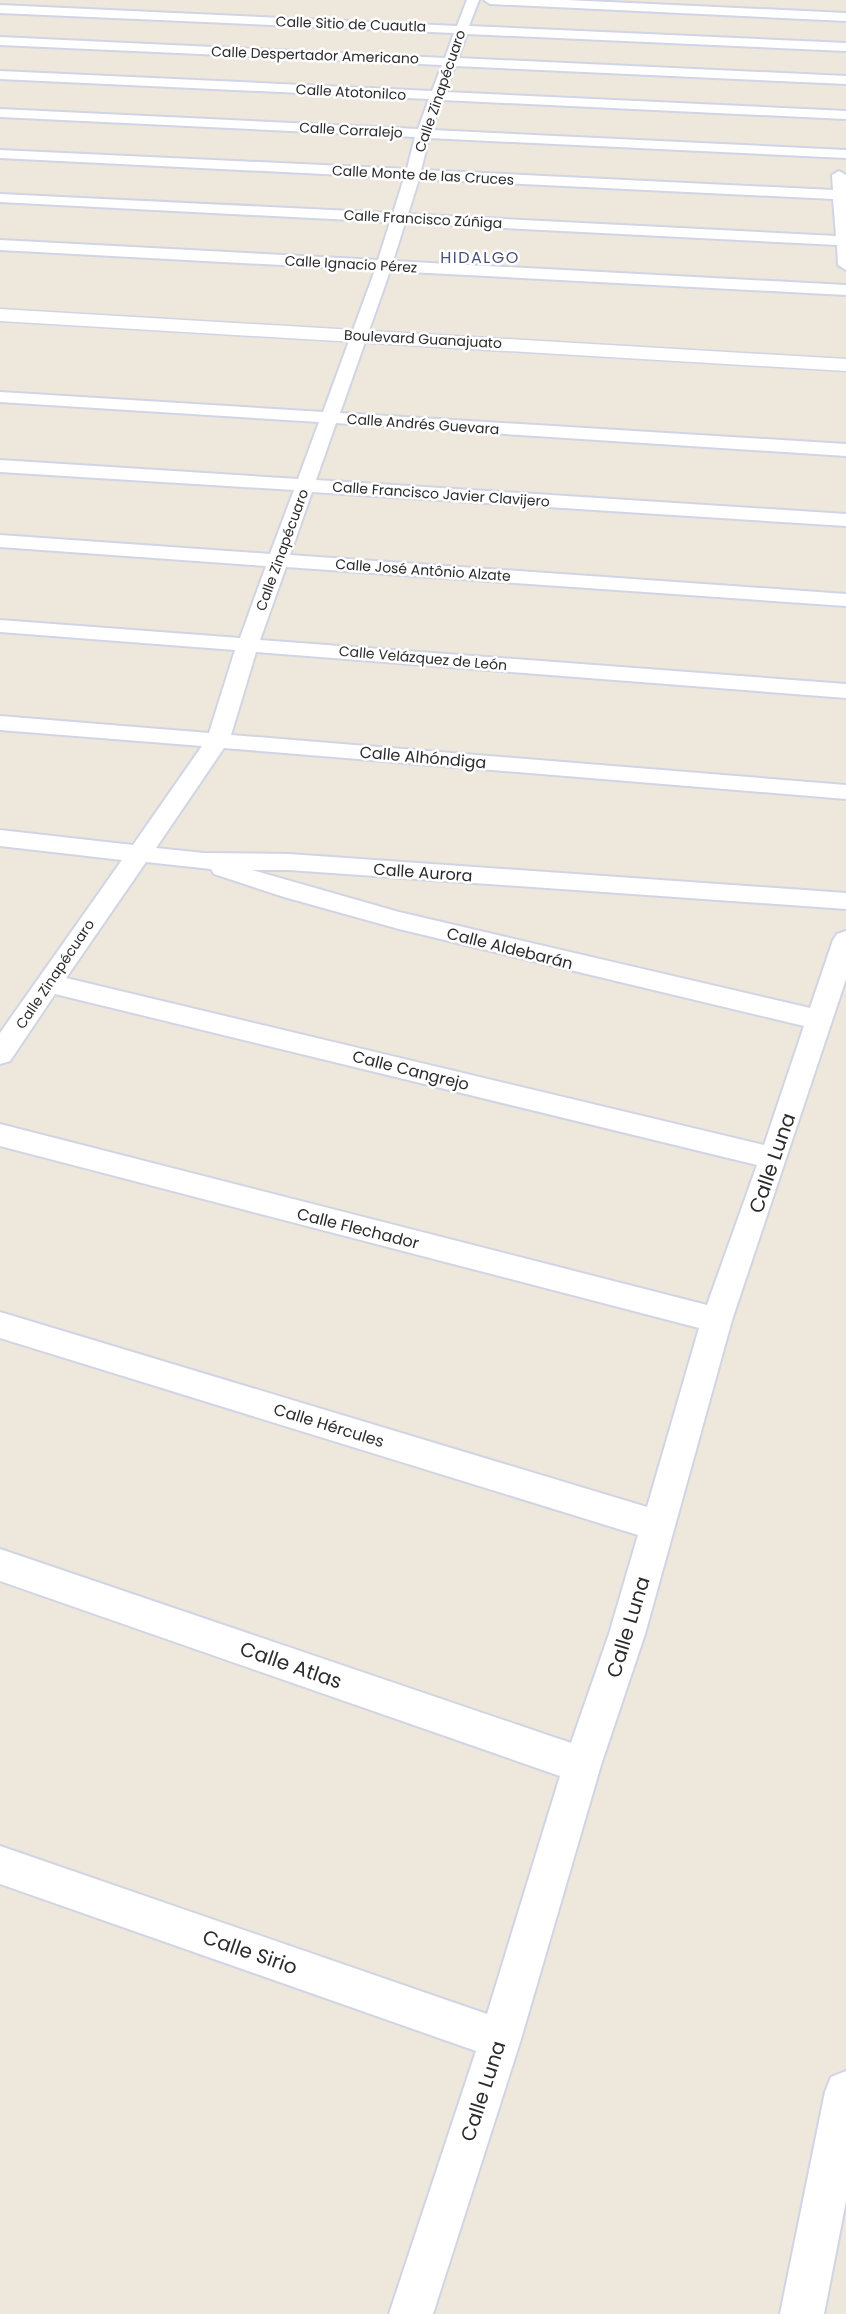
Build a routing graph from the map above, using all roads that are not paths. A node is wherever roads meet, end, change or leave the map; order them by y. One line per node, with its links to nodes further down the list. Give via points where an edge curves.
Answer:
1 (473, 0): 6 (street, Calle Zinapécuaro)
2 (490, 0): 10 (street)
3 (828, 0): 10 (street)
4 (0, 9): 5 (street, Calle Sitio de Cuautla)
5 (32, 11): 6 (street, Calle Sitio de Cuautla); 7 (street)
6 (461, 29): 9 (street, Calle Zinapécuaro); 10 (street, Calle Sitio de Cuautla)
7 (2, 44): 9 (street, Calle Despertador Americano)
8 (846, 47): 10 (street, Calle Sitio de Cuautla)
9 (450, 60): 10 (street, Calle Despertador Americano); 12 (street, Calle Zinapécuaro)
10 (835, 65): 12 (street, Calle Atotonilco); 15 (street)
11 (0, 75): 12 (street, Calle Atotonilco)
12 (437, 97): 14 (street, Calle Zinapécuaro)
13 (0, 113): 14 (street, Calle Corralejo)
14 (423, 133): 15 (street, Calle Corralejo); 17 (street, Calle Zinapécuaro)
15 (838, 146): 18 (street)
16 (0, 154): 17 (street, Calle Monte de las Cruces)
17 (413, 174): 18 (street, Calle Monte de las Cruces); 20 (street, Calle Zinapécuaro)
18 (844, 195): 21 (street)
19 (0, 198): 20 (street, Calle Francisco Zúñiga)
20 (398, 218): 21 (street, Calle Francisco Zúñiga); 24 (street, Calle Zinapécuaro)
21 (845, 241): 23 (street)
22 (0, 244): 24 (street, Calle Ignacio Pérez)
23 (846, 265)
24 (384, 266): 25 (street, Calle Ignacio Pérez); 27 (street, Calle Zinapécuaro)
25 (846, 290)
26 (0, 315): 27 (street, Boulevard Guanajuato)
27 (360, 335): 28 (street, Boulevard Guanajuato); 30 (street, Calle Zinapécuaro)
28 (846, 365)
29 (0, 397): 30 (street, Calle Andrés Guevara)
30 (330, 418): 31 (street, Calle Andrés Guevara); 33 (street, Calle Zinapécuaro)
31 (846, 450)
32 (0, 466): 33 (street, Calle Francisco Javier Clavijero)
33 (306, 486): 34 (street, Calle Francisco Javier Clavijero); 36 (street, Calle Zinapécuaro)
34 (846, 520)
35 (0, 541): 36 (street, Calle José Antônio Alzate)
36 (280, 560): 37 (street, Calle José Antônio Alzate); 39 (street, Calle Zinapécuaro)
37 (846, 600)
38 (0, 626): 39 (street, Calle Velázquez de León)
39 (249, 644): 40 (street, Calle Velázquez de León); 42 (street, Calle Zinapécuaro)
40 (846, 691)
41 (0, 723): 42 (street, Calle Alhóndiga)
42 (218, 740): 43 (street, Calle Alhóndiga); 45 (street, Calle Zinapécuaro)
43 (846, 792)
44 (0, 838): 45 (street, Calle Aurora)
45 (139, 852): 46 (street, Calle Aurora); 49 (street, Calle Zinapécuaro)
46 (204, 861): 47 (street, Calle Aurora, via 289,862); 50 (street, Calle Aldebarán, via 260,882 384,918)
47 (846, 901)
48 (846, 940): 50 (street, Calle Luna)
49 (48, 983): 51 (street, Calle Zinapécuaro); 53 (street, Calle Cangrejo)
50 (820, 1020): 53 (street, Calle Luna)
51 (0, 1054)
52 (0, 1135): 54 (street, Calle Flechador)
53 (774, 1158): 54 (street, Calle Luna)
54 (717, 1320): 56 (street, Calle Luna)
55 (0, 1325): 56 (street, Calle Hércules)
56 (658, 1526): 58 (street, Calle Luna, via 627,1634)
57 (0, 1565): 58 (street, Calle Atlas)
58 (582, 1765): 60 (street, Calle Luna)
59 (0, 1865): 60 (street, Calle Sirio)
60 (500, 2039): 62 (street, Calle Luna)
61 (846, 2092): 63 (street)
62 (411, 2314)
63 (802, 2314)

